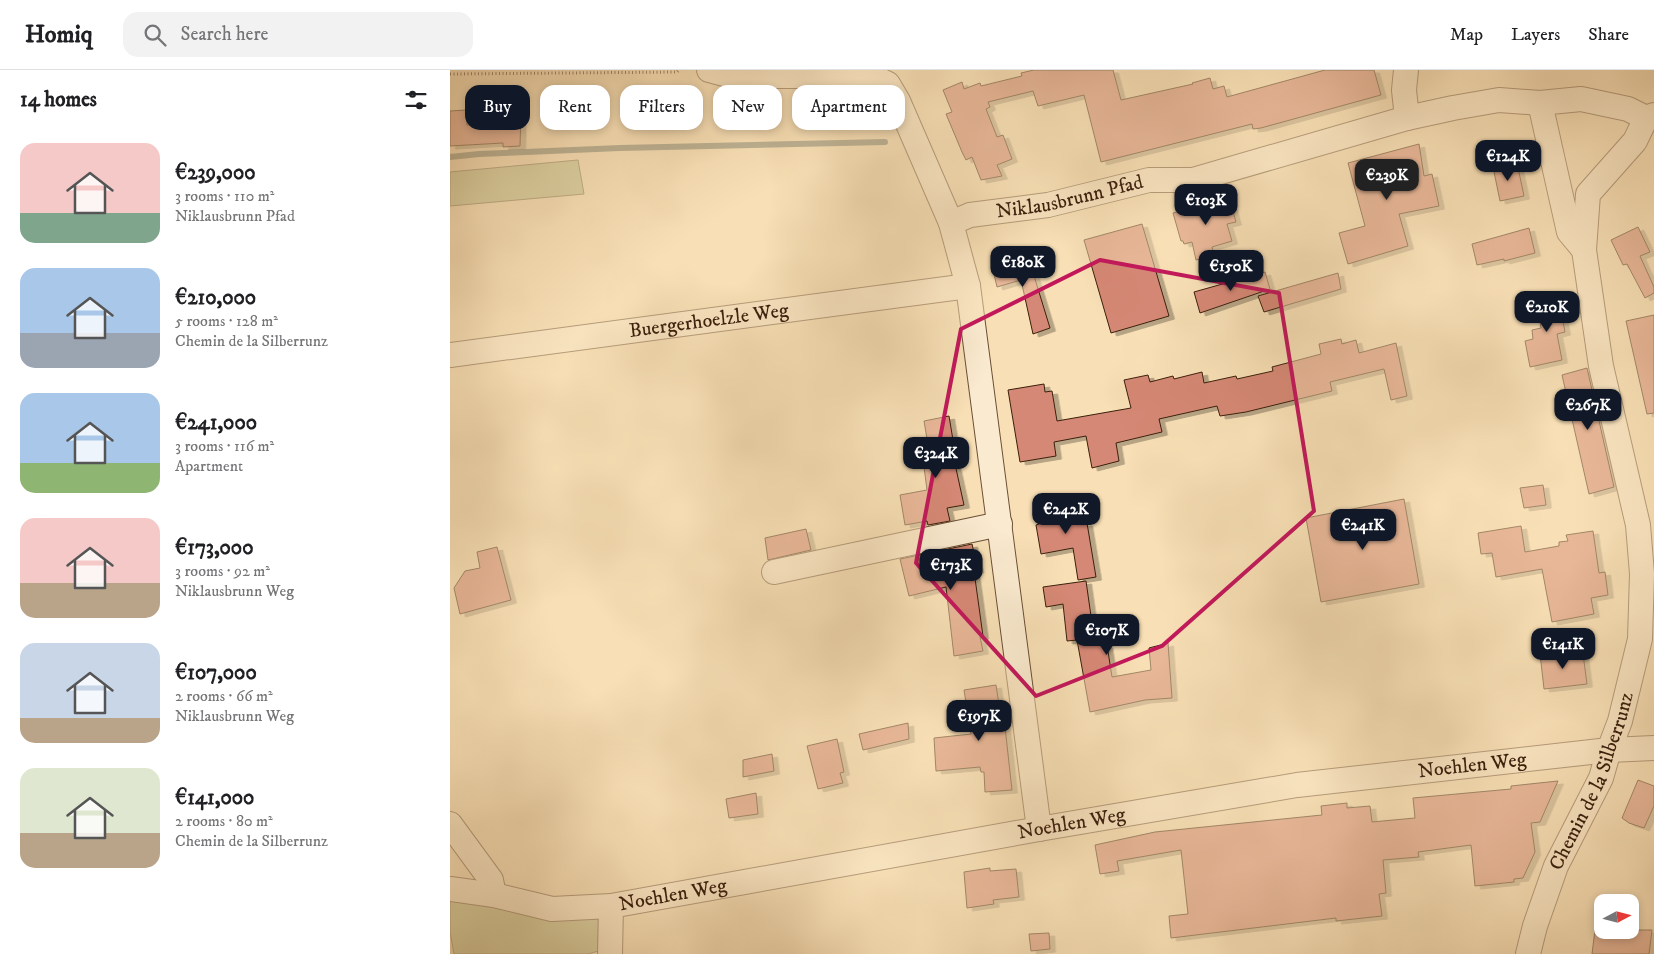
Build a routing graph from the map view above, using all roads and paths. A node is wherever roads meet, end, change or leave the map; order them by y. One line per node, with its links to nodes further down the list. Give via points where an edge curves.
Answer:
1 (679, 70): 4 (path)
2 (709, 70): 5 (street, via 731,76)
3 (1406, 70): 8 (street)
4 (450, 74)
5 (891, 77): 11 (street, via 898,101)
6 (1540, 103): 7 (street, via 1581,99); 8 (street, Niklausbrunn Pfad, via 1499,100); 9 (street, Chemin de la Silberrunz)
7 (1650, 116): 10 (street, via 1635,141)
8 (1407, 118): 11 (street, Niklausbrunn Pfad, via 1193,180 1150,180 1048,205 970,215)
9 (1560, 188): 10 (street); 12 (street, Chemin de la Silberrunz, via 1569,232)
10 (1588, 194): 12 (street, Chemin de la Silberrunz)
11 (951, 223): 13 (street)
12 (1584, 250): 18 (street, Chemin de la Silberrunz, via 1601,366 1638,525 1642,574 1640,639 1620,721)
13 (968, 286): 14 (street, Buergerhoelzle Weg); 15 (street)
14 (450, 355)
15 (1000, 524): 16 (street); 20 (street)
16 (774, 572)
17 (1654, 748): 18 (street, Noehlen Weg)
18 (1609, 750): 20 (street, Noehlen Weg, via 1297,785); 25 (street, Chemin de la Silberrunz, via 1601,778 1556,866)
19 (450, 824): 22 (street, via 491,880)
20 (1040, 829): 23 (street, Noehlen Weg)
21 (450, 889): 22 (street, Noehlen Weg)
22 (494, 895): 23 (street, Noehlen Weg, via 552,909)
23 (611, 906): 24 (street)
24 (610, 954)
25 (1528, 954)

